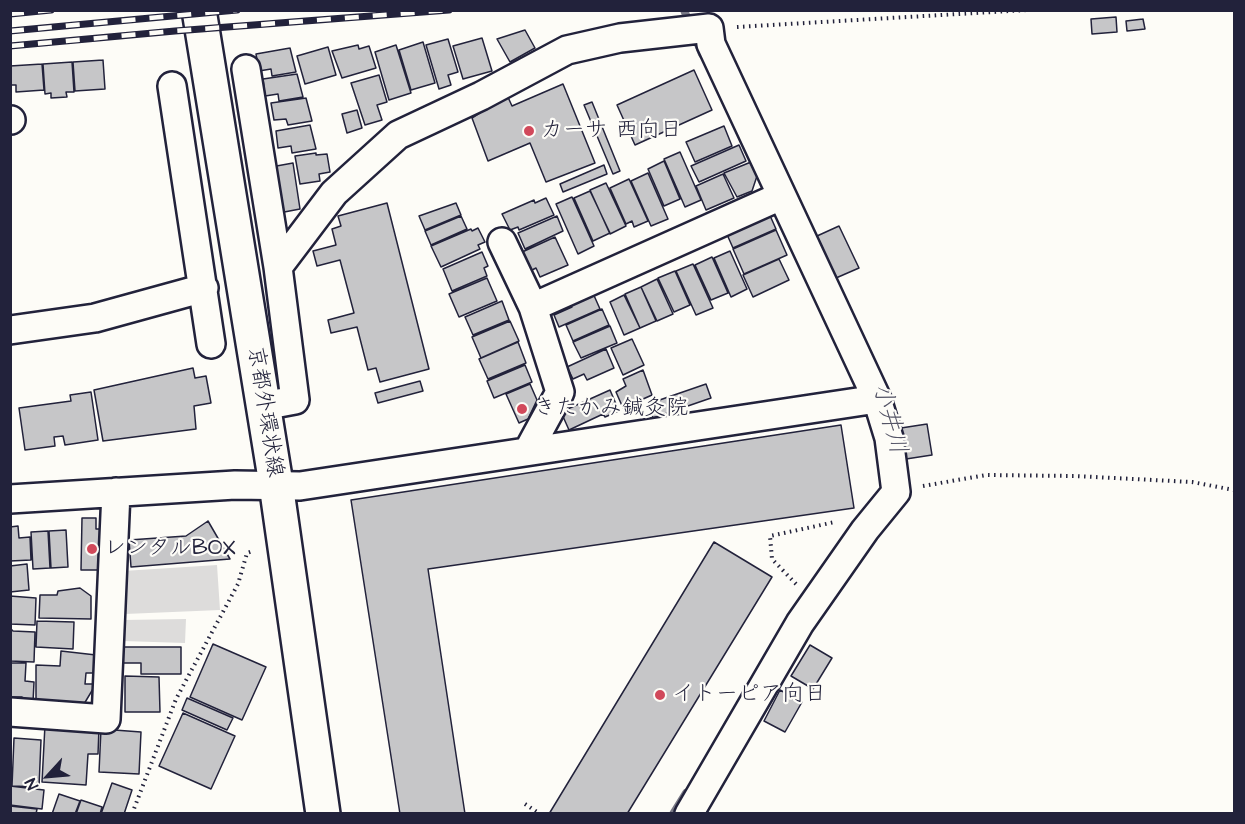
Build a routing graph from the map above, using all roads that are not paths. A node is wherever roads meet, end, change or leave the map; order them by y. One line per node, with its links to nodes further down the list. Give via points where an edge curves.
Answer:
1 (199, 10): 12 (main road, 京都外環状線)
2 (246, 69): 6 (street)
3 (172, 86): 7 (street)
4 (781, 196): 6 (street, via 711,44 709,28 620,38 567,50 398,135 334,193); 8 (street); 11 (street)
5 (502, 242): 8 (street)
6 (278, 267): 12 (street, via 295,400)
7 (204, 288): 9 (street, via 95,318); 10 (street)
8 (533, 307): 13 (street, via 560,392)
9 (10, 330)
10 (211, 344)
11 (877, 399): 13 (street); 19 (street, via 889,438 896,492 800,623)
12 (263, 406): 14 (main road, 京都外環状線)
13 (528, 451): 14 (street, via 300,486)
14 (276, 483): 15 (street); 18 (main road, 京都外環状線)
15 (116, 492): 16 (street); 17 (street, via 106,719)
16 (10, 499)
17 (10, 712)
18 (323, 813)
19 (689, 813)

